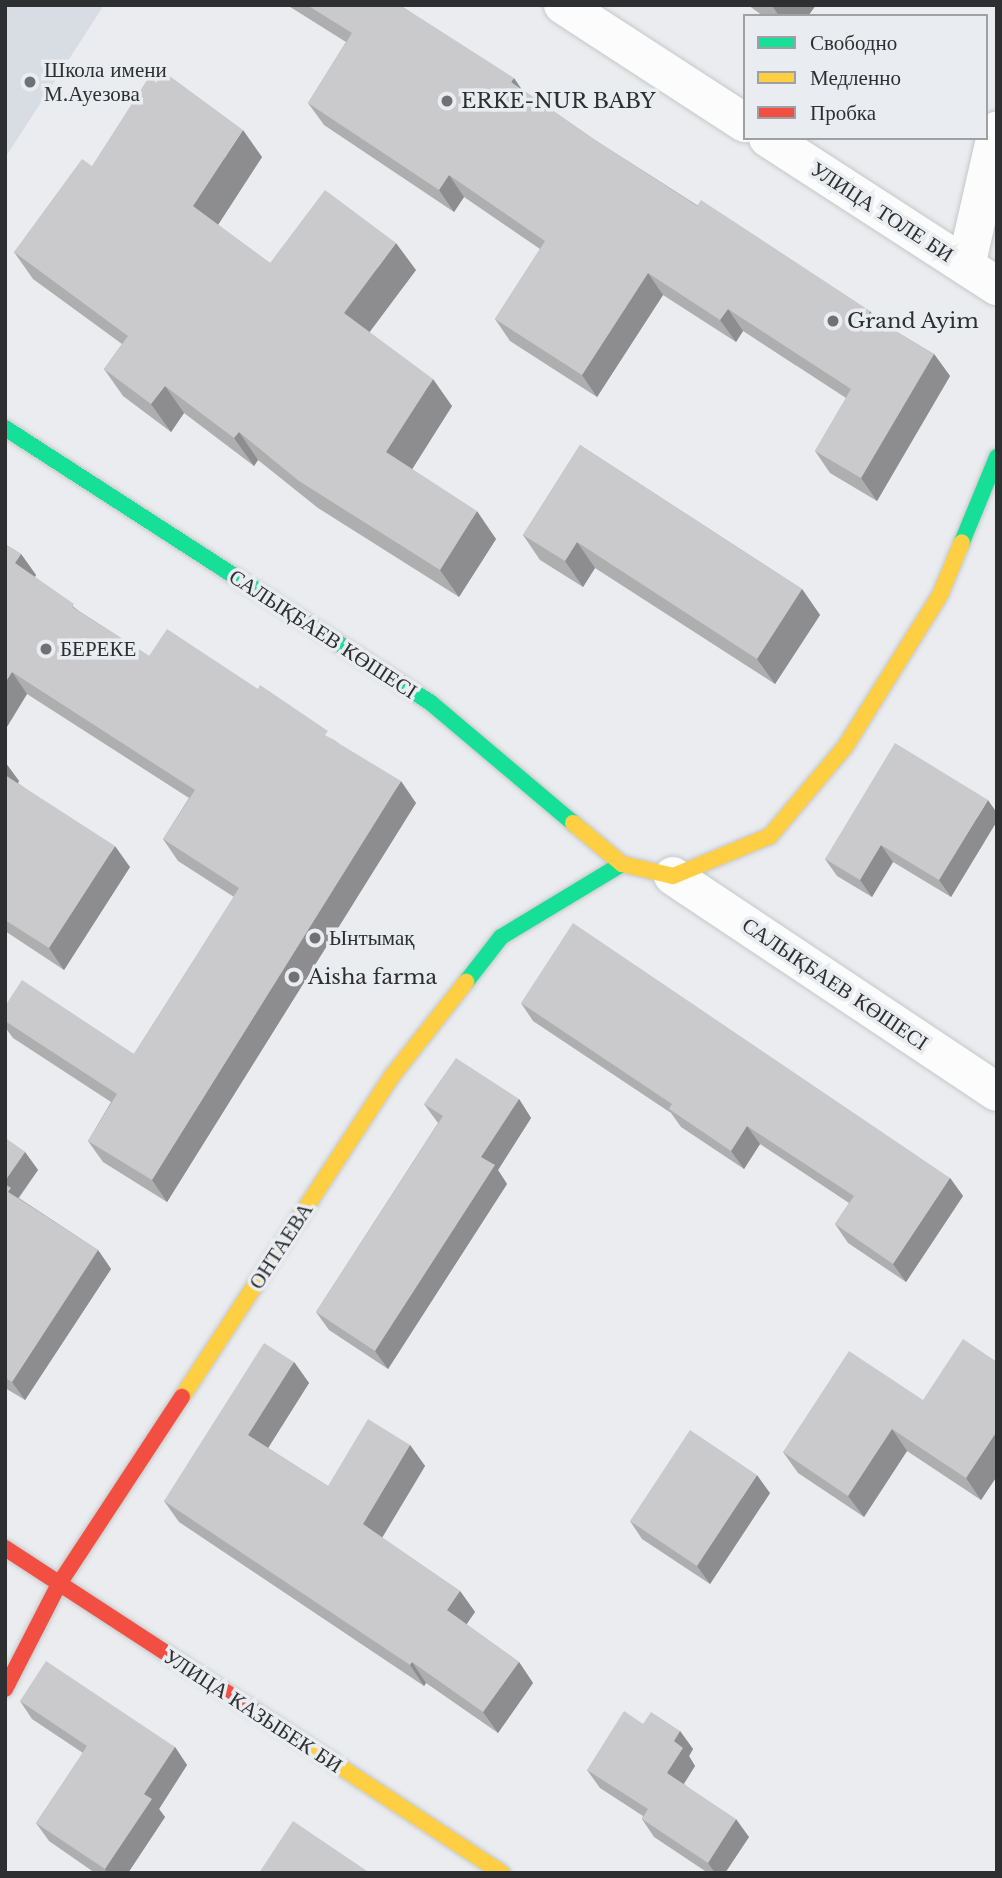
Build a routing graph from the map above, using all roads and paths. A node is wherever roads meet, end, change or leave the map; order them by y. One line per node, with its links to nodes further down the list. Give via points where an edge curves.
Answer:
1 (563, 5): 2 (street)
2 (743, 122)
3 (997, 131): 5 (street)
4 (771, 140): 5 (street, УЛИЦА ТОЛЕ БИ)
5 (981, 276)
6 (5, 428): 8 (main road, САЛЫҚБАЕВ КӨШЕСІ, via 431,703)
7 (997, 457): 9 (main road, via 940,595 845,747 770,836)
8 (622, 864): 9 (main road); 12 (main road, ОНТАЕВА, via 501,937 442,1012 392,1076)
9 (673, 876): 10 (street, САЛЫҚБАЕВ КӨШЕСІ)
10 (997, 1092)
11 (5, 1548): 12 (main road, УЛИЦА КАЗЫБЕК БИ)
12 (59, 1584): 13 (main road, ОНТАЕВА); 14 (main road, УЛИЦА КАЗЫБЕК БИ)
13 (5, 1689)
14 (502, 1873)

